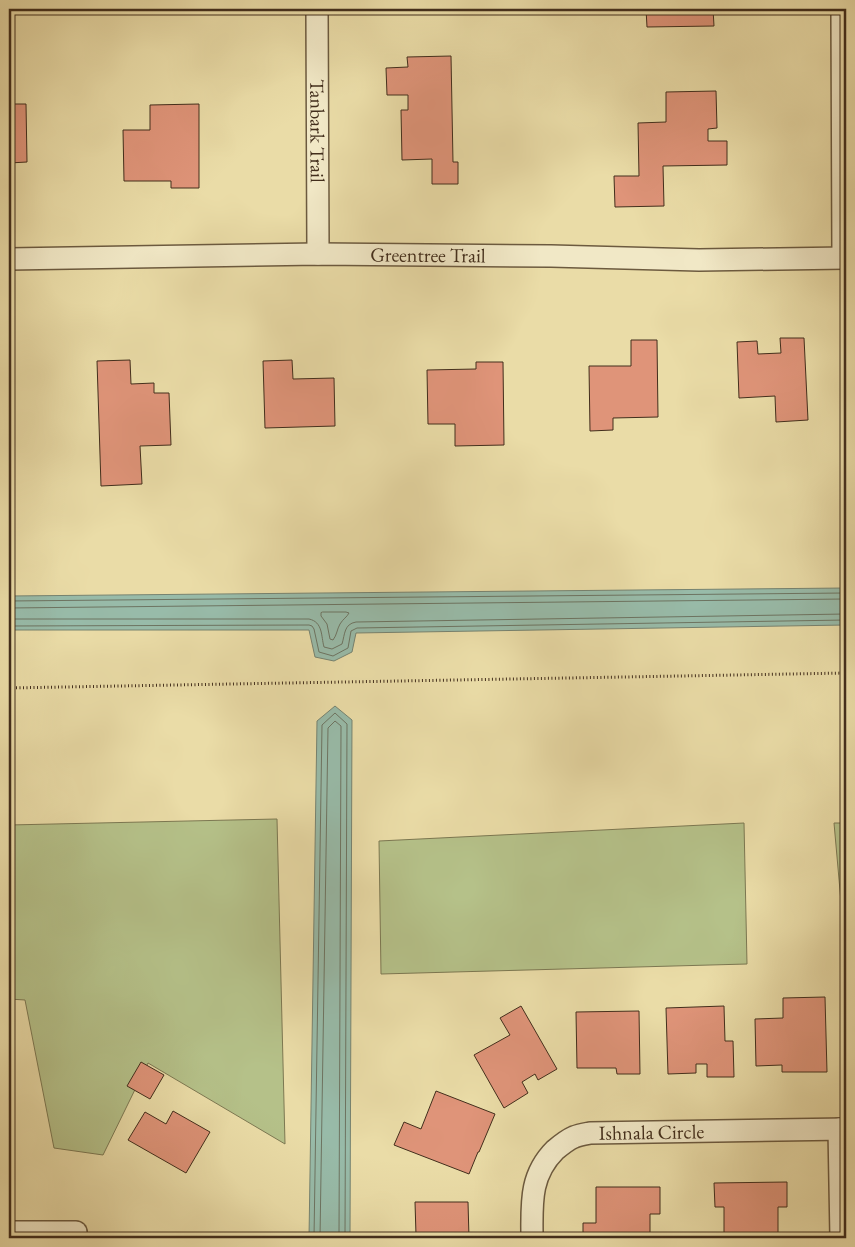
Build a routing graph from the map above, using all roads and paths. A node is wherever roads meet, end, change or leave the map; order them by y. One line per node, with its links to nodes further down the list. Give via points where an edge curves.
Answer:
1 (317, 9): 3 (street, Tanbark Trail)
2 (842, 9): 4 (street)
3 (318, 254): 4 (street, Greentree Trail, via 699,260); 5 (street, Greentree Trail)
4 (845, 258)
5 (9, 259)
6 (846, 673): 7 (path)
7 (9, 688)
8 (843, 1129): 11 (street, Ishnala Circle, via 590,1133 574,1137 560,1145 540,1170 532,1201); 12 (street)
9 (9, 1232): 10 (street)
10 (76, 1232)
11 (532, 1238)
12 (841, 1238)

